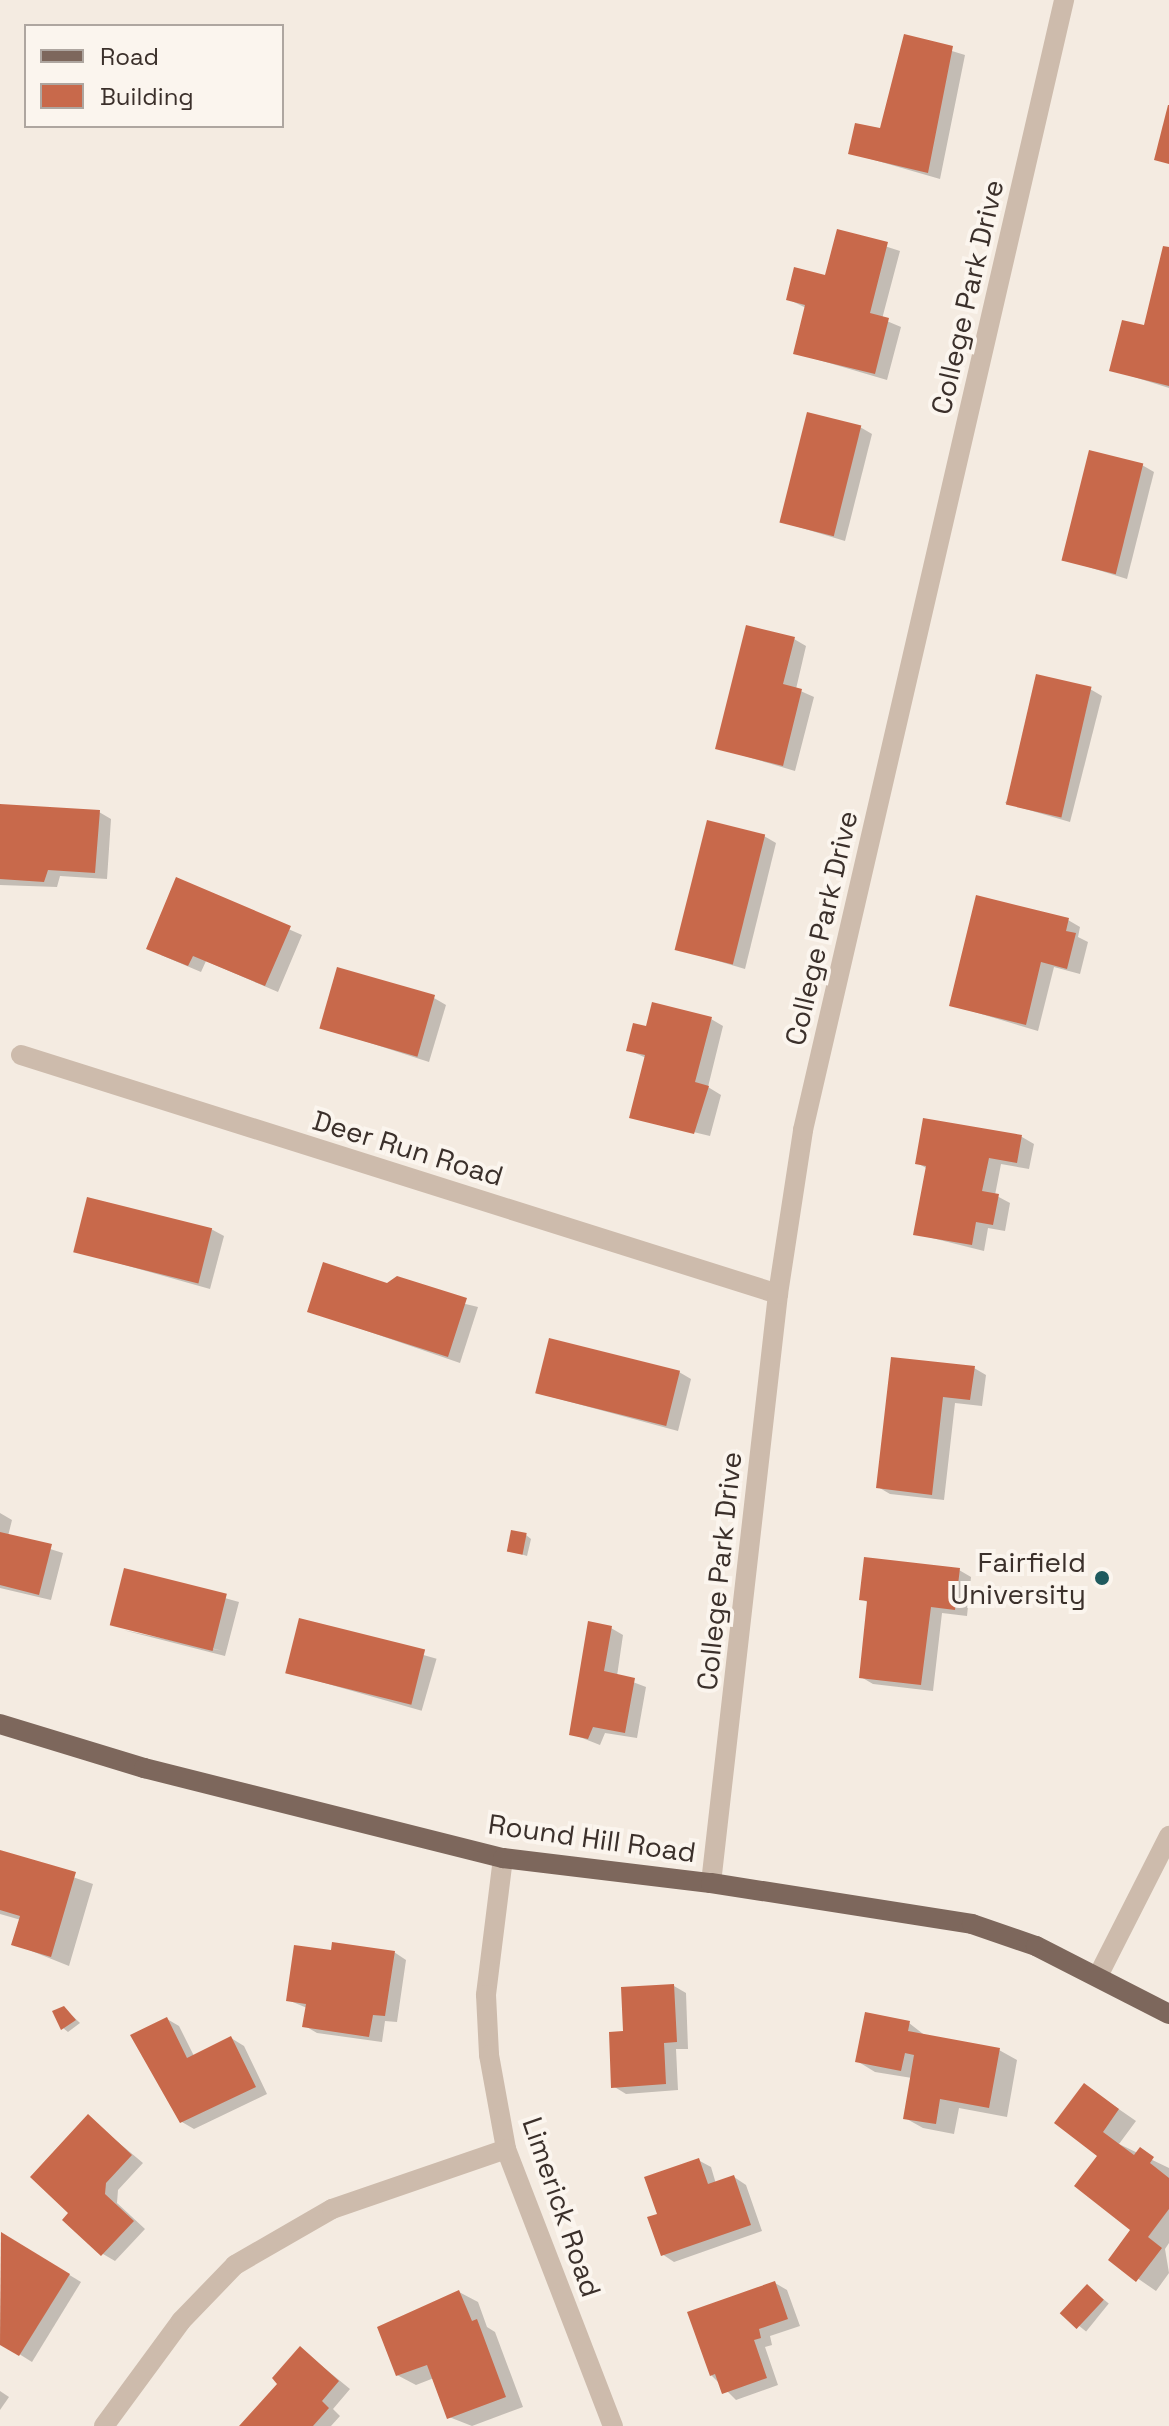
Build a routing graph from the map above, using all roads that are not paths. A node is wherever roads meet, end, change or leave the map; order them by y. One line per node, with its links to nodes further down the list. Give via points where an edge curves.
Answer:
1 (1064, 0): 3 (street, College Park Drive, via 803,1130)
2 (21, 1055): 3 (street, Deer Run Road)
3 (778, 1294): 7 (street, College Park Drive)
4 (0, 1724): 6 (main road, Round Hill Road, via 144,1768)
5 (1169, 1836): 8 (street)
6 (503, 1858): 7 (main road, Round Hill Road); 10 (street, Limerick Road, via 486,1995 489,2055)
7 (711, 1883): 8 (main road, Round Hill Road, via 972,1924)
8 (1099, 1974): 9 (main road, Round Hill Road)
9 (1169, 2014)
10 (506, 2149): 11 (street, via 332,2209 235,2265 181,2321); 12 (street, Limerick Road)
11 (104, 2426)
12 (613, 2426)

